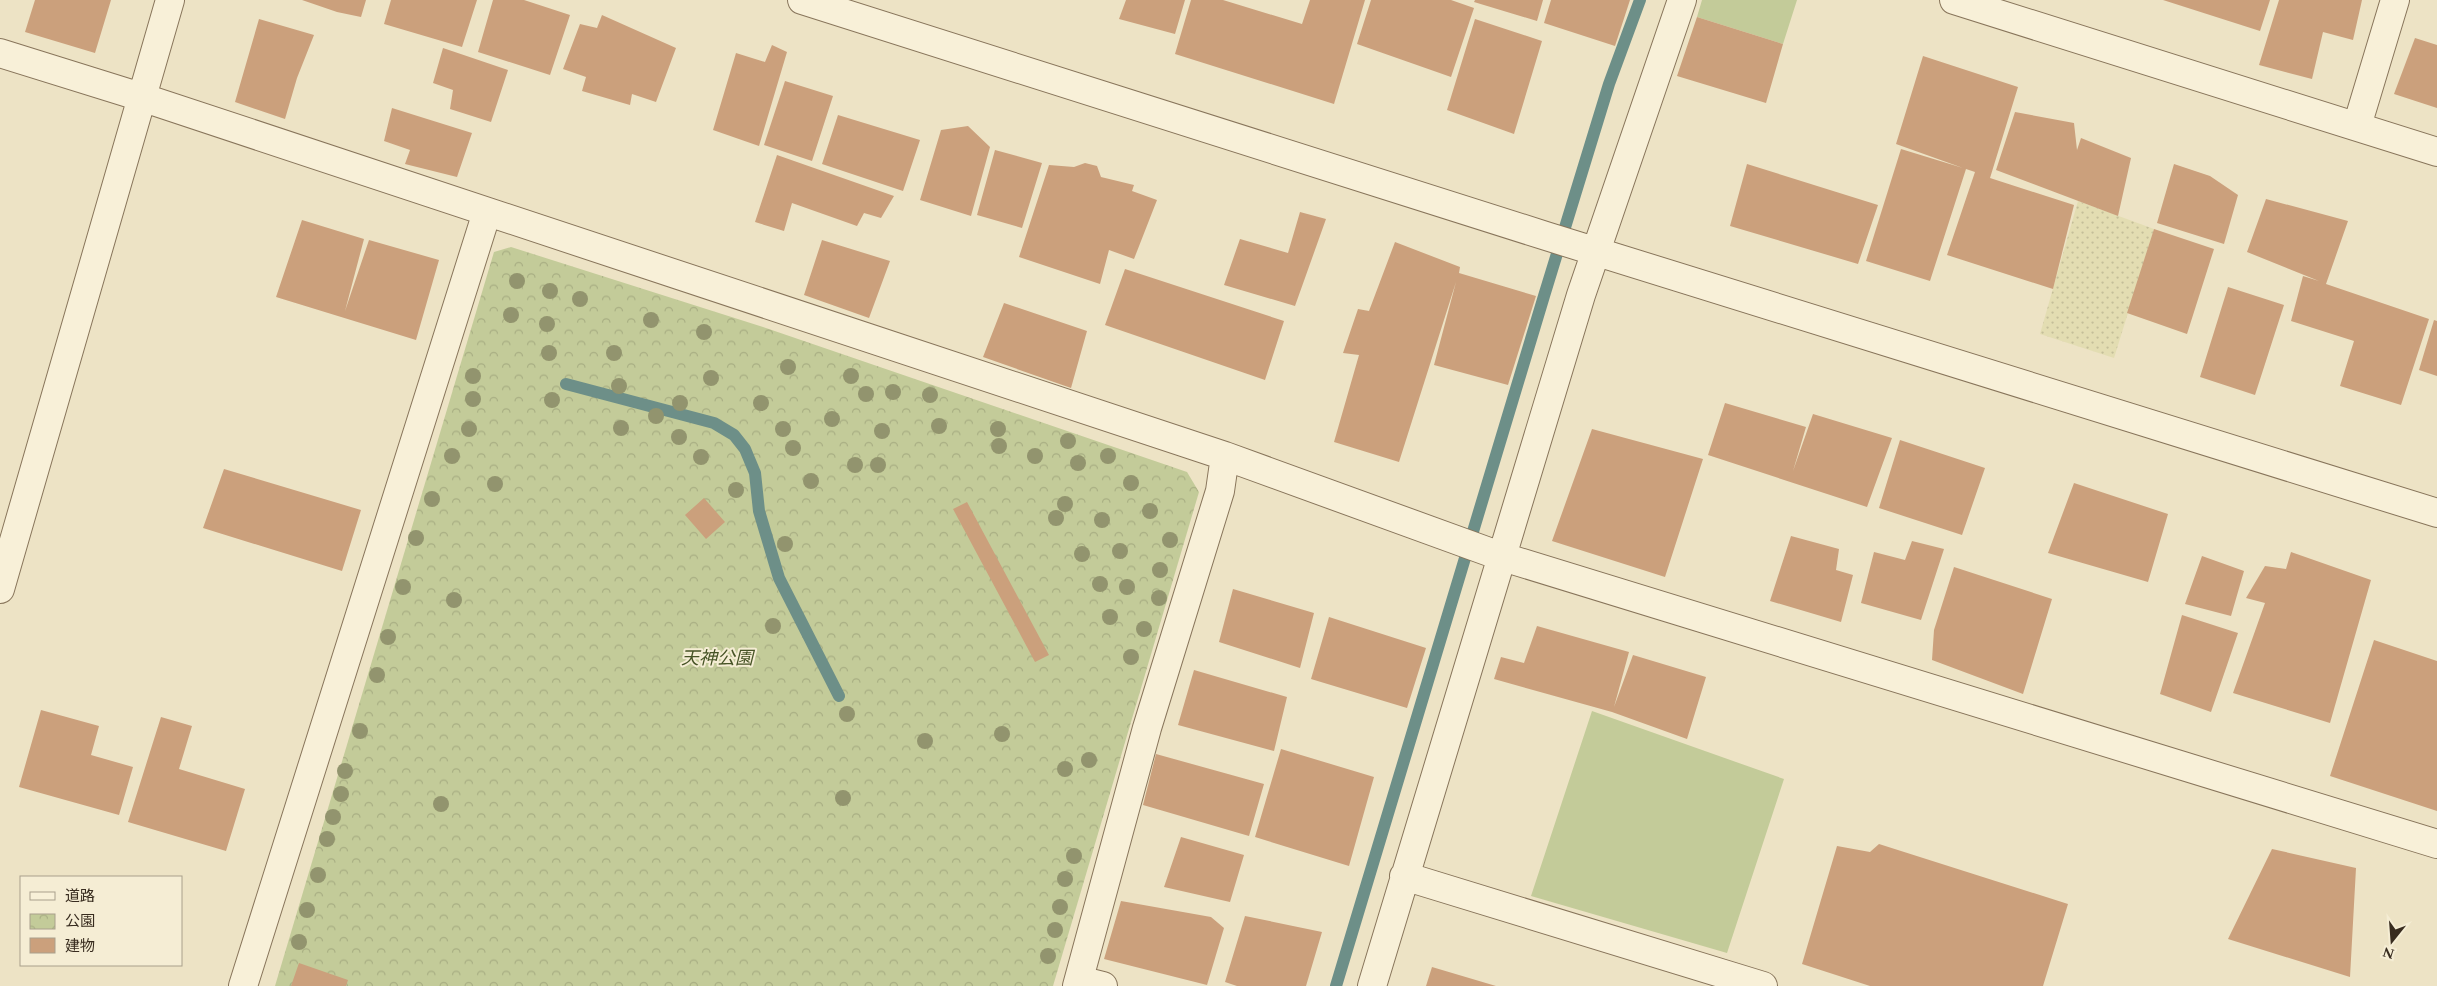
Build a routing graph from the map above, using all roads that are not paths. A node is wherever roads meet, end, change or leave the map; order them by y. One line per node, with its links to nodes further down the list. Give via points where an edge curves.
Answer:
1 (170, 0): 7 (street)
2 (802, 0): 11 (street)
3 (1682, 0): 11 (street)
4 (1954, 0): 8 (street)
5 (2395, 0): 8 (street)
6 (0, 53): 7 (street)
7 (141, 97): 10 (street); 15 (street)
8 (2357, 126): 9 (street)
9 (2437, 152)
10 (487, 212): 12 (street); 19 (street)
11 (1595, 251): 13 (street); 14 (street)
12 (1225, 456): 14 (street); 18 (street, via 1220,491 1147,728)
13 (2437, 514)
14 (1503, 558): 16 (street); 17 (street)
15 (0, 589)
16 (2437, 844)
17 (1404, 876): 20 (street); 21 (street)
18 (1086, 984)
19 (242, 986)
20 (1372, 986)
21 (1763, 986)

